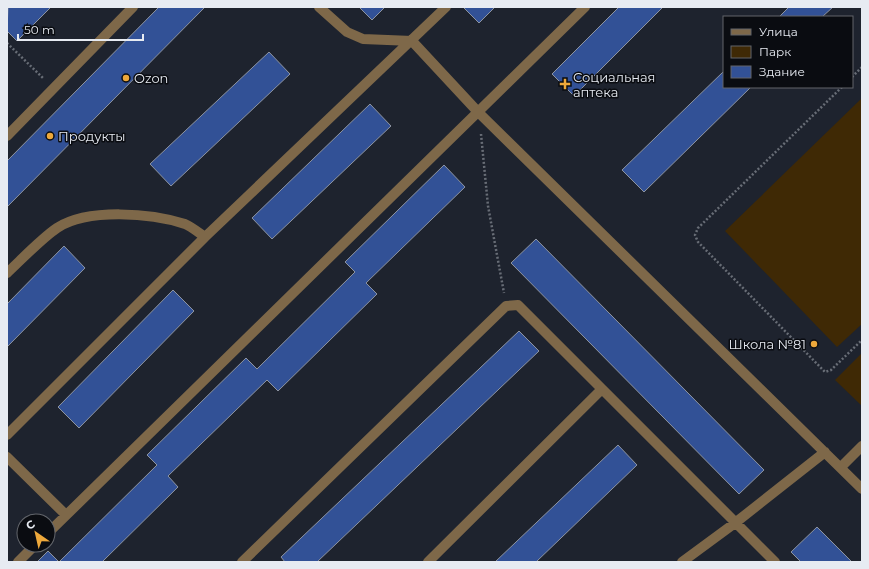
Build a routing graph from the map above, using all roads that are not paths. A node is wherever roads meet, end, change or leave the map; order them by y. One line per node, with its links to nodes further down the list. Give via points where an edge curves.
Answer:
1 (133, 7): 7 (lane)
2 (319, 7): 5 (lane, via 347,32 363,40)
3 (446, 7): 5 (lane)
4 (585, 7): 6 (lane)
5 (412, 41): 6 (lane); 8 (lane)
6 (478, 112): 13 (lane); 17 (lane)
7 (7, 136)
8 (206, 237): 9 (lane, via 186,224 154,217 108,214 87,216 57,228); 11 (lane)
9 (7, 273)
10 (602, 389): 18 (lane); 23 (lane, via 518,306 506,306); 24 (lane)
11 (7, 434)
12 (862, 446): 15 (lane)
13 (825, 452): 15 (lane); 18 (lane)
14 (7, 457): 17 (lane)
15 (841, 467): 16 (lane)
16 (862, 489)
17 (66, 515): 19 (lane)
18 (735, 523): 21 (lane); 26 (lane)
19 (56, 525)
20 (28, 553): 22 (lane)
21 (691, 559): 25 (lane)
22 (18, 562)
23 (242, 562)
24 (428, 562)
25 (682, 562)
26 (775, 562)

